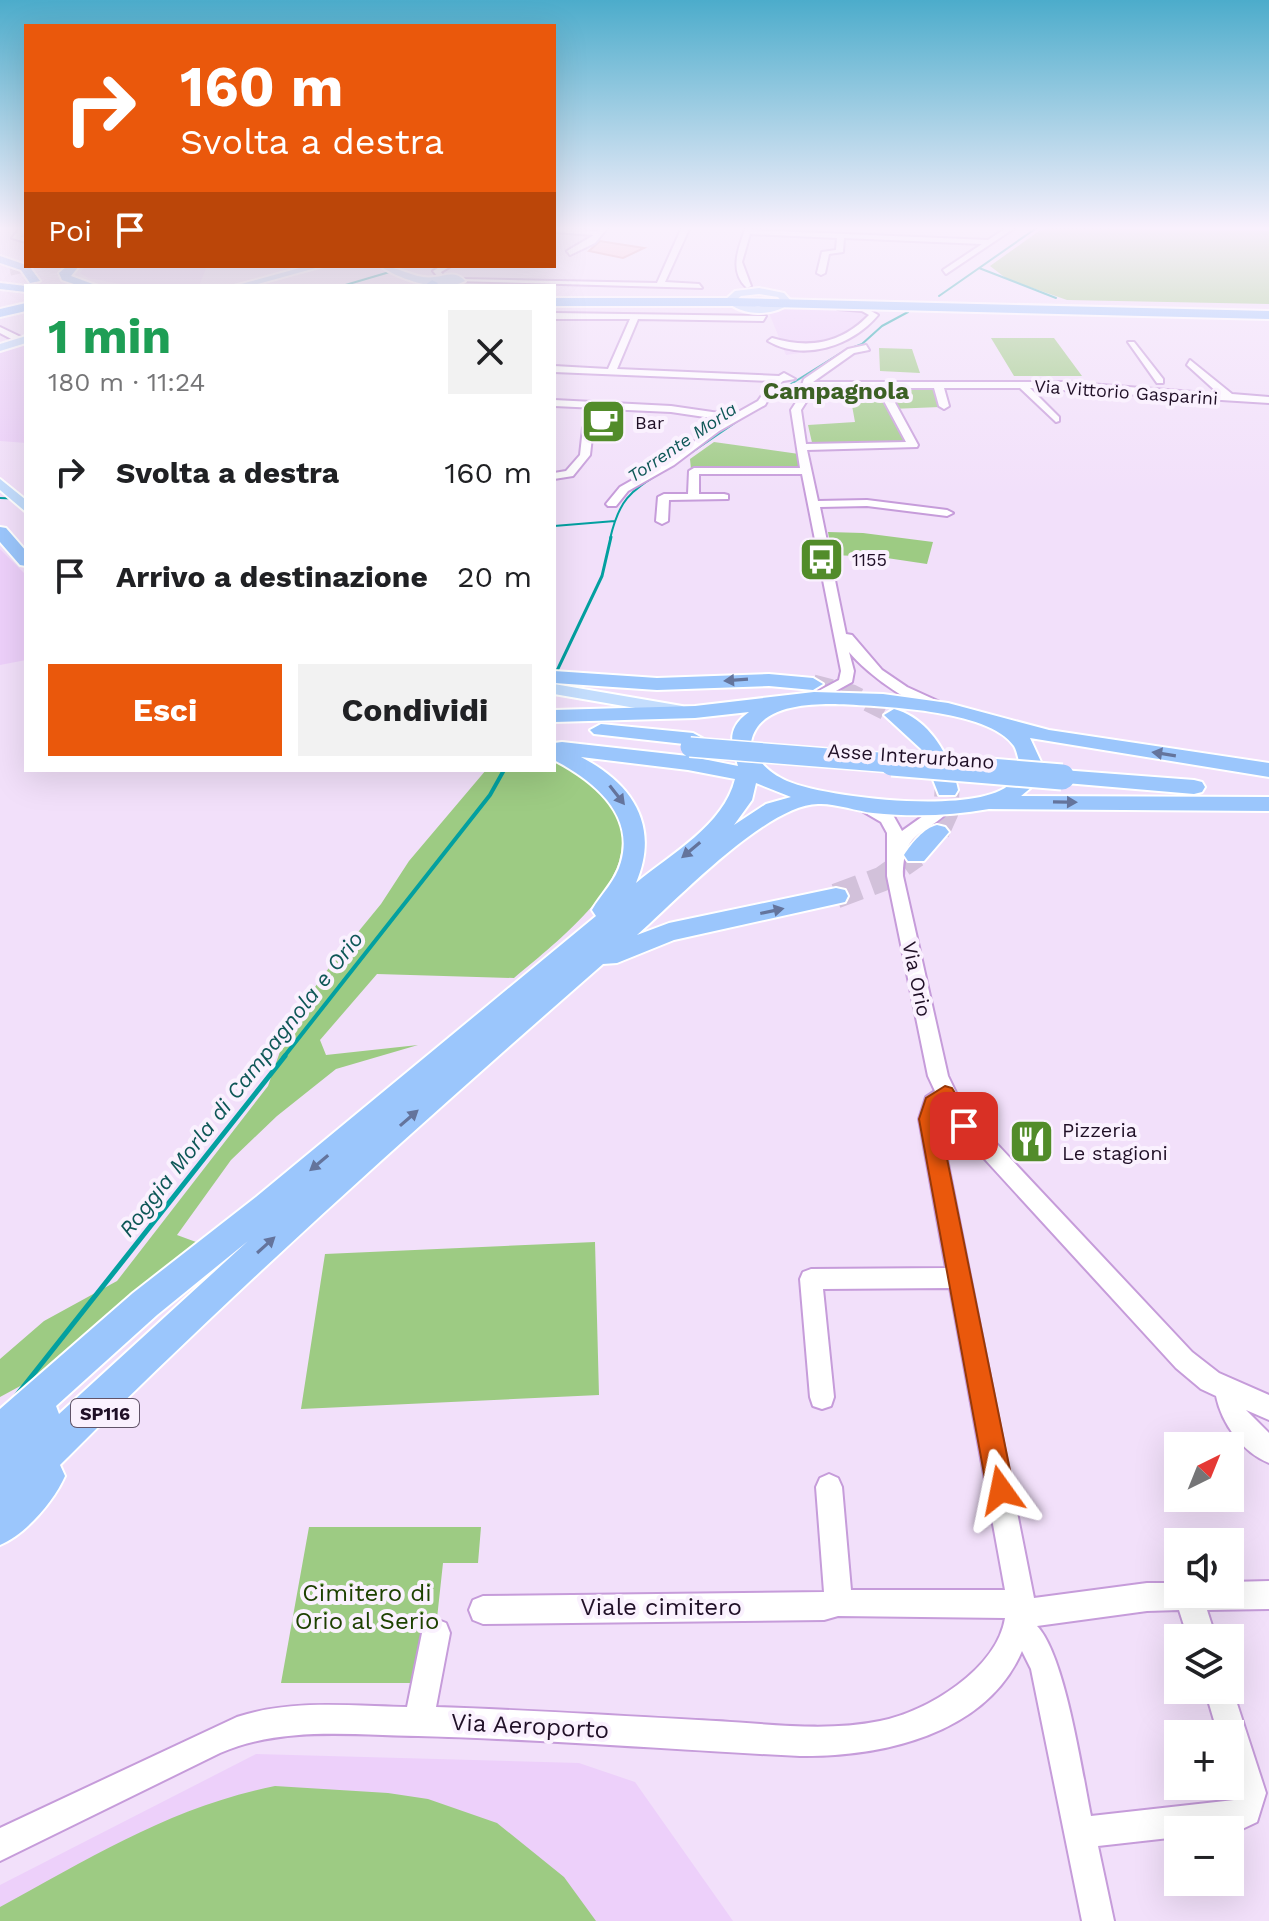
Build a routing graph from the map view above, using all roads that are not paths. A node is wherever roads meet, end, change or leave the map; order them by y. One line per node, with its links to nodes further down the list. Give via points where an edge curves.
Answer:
1 (635, 317): 2 (street); 5 (street); 16 (street)
2 (646, 317)
3 (762, 317): 12 (street)
4 (872, 317): 12 (street, via 837,344)
5 (556, 319)
6 (0, 330): 7 (street)
7 (24, 340)
8 (24, 340): 10 (main road)
9 (1131, 344): 18 (street, Via Vittorio Gasparini, via 1160,381 1119,381)
10 (0, 348)
11 (866, 348): 20 (street, via 851,351)
12 (776, 351): 20 (street)
13 (1190, 363): 26 (street, Via Vittorio Gasparini)
14 (556, 369): 15 (street, Via Vittorio Gasparini)
15 (589, 371): 16 (street, Via Vittorio Gasparini); 19 (street)
16 (611, 372): 20 (street, Via Vittorio Gasparini, via 673,380)
17 (982, 373): 21 (street)
18 (1116, 376)
19 (581, 382)
20 (796, 383): 24 (street, Via Vittorio Gasparini); 32 (street, via 771,386 762,403); 34 (street)
21 (987, 384): 22 (street, Via Vittorio Gasparini); 23 (street, Via Vittorio Gasparini)
22 (938, 385): 24 (street, Via Vittorio Gasparini); 31 (street)
23 (1022, 385): 26 (street, Via Vittorio Gasparini); 33 (street, Via Vittorio Gasparini)
24 (881, 386): 34 (street, via 913,445)
25 (575, 392): 29 (street)
26 (1230, 398): 27 (street, Via Vittorio Gasparini)
27 (1269, 400)
28 (556, 403): 29 (street)
29 (568, 403): 30 (street)
30 (604, 405): 32 (street); 36 (street, via 588,428 585,455 571,473)
31 (944, 406)
32 (734, 418): 40 (street, via 624,489)
33 (1056, 419)
34 (801, 447): 35 (street)
35 (806, 471): 38 (street, via 694,471); 41 (street)
36 (556, 476)
37 (0, 483): 42 (main road)
38 (693, 497): 39 (street); 45 (street, via 664,497)
39 (724, 497)
40 (612, 504)
41 (813, 504): 43 (street, via 867,503); 49 (street)
42 (24, 506)
43 (947, 513)
44 (2, 521): 46 (highway); 47 (highway); 48 (highway)
45 (662, 521)
46 (24, 531)
47 (24, 538)
48 (24, 558)
49 (841, 632): 53 (street, via 848,674 839,687); 55 (street, via 876,675)
50 (556, 678): 51 (highway)
51 (587, 686): 52 (main road); 53 (highway, one-way to 51, via 769,680); 56 (main road, via 671,711)
52 (556, 689)
53 (815, 691): 54 (highway); 55 (highway)
54 (781, 703): 56 (highway); 67 (highway, via 759,713 742,732 740,747)
55 (946, 708): 59 (highway)
56 (695, 712): 58 (highway)
57 (894, 715): 74 (highway, via 934,748 942,765)
58 (556, 716)
59 (992, 722): 65 (highway, one-way to 59, via 1049,736); 71 (highway, via 1022,745 1031,770 1012,792)
60 (556, 725): 62 (highway, Asse Interurbano)
61 (556, 737): 62 (highway, Asse Interurbano)
62 (692, 743): 66 (highway, Asse Interurbano, bridge)
63 (556, 750): 67 (highway)
64 (556, 751): 78 (highway, one-way to 78, via 587,767 619,795 633,827 632,864 615,899 524,980)
65 (1269, 770)
66 (1062, 772): 68 (highway, Asse Interurbano); 69 (highway, Asse Interurbano)
67 (755, 773): 70 (highway); 78 (highway, one-way to 78, via 724,822)
68 (1269, 781)
69 (1269, 793)
70 (817, 797): 73 (highway); 77 (highway, via 774,809 742,830)
71 (987, 803): 72 (highway, one-way to 72); 74 (highway)
72 (1269, 804)
73 (863, 805): 74 (highway); 75 (street, Via Orio, via 891,825)
74 (943, 810): 75 (highway)
75 (905, 860): 79 (street, Via Orio, via 919,991)
76 (836, 896): 77 (highway, one-way to 76, via 610,954 669,932)
77 (568, 981): 82 (highway, one-way to 77)
78 (486, 1022): 80 (highway, one-way to 80)
79 (945, 1094): 81 (street, via 933,1103 929,1119); 83 (street, Via Orio, via 973,1136 1173,1349)
80 (267, 1207): 86 (highway, via 145,1304); 88 (highway)
81 (959, 1278): 84 (street, via 811,1279); 97 (street)
82 (208, 1297): 90 (highway); 91 (highway, SP116)
83 (1227, 1390): 85 (street, Via Orio); 87 (street, via 1232,1414)
84 (822, 1397)
85 (1267, 1407): 87 (street)
86 (0, 1433)
87 (1269, 1448)
88 (0, 1459)
89 (829, 1487): 95 (street)
90 (0, 1498)
91 (0, 1526)
92 (1244, 1595): 93 (street, Viale cimitero)
93 (1269, 1595)
94 (1164, 1596): 97 (street, Viale cimitero)
95 (840, 1602): 96 (street, Viale cimitero); 97 (street, Viale cimitero)
96 (483, 1610)
97 (1020, 1615): 100 (street, Via Aeroporto, via 995,1668 957,1704 930,1721 881,1736 770,1739); 101 (street, via 1045,1669)
98 (436, 1633): 100 (street)
99 (1223, 1704): 101 (street, via 1251,1793 1246,1811)
100 (419, 1722): 102 (street, Via Aeroporto, via 299,1721 241,1730)
101 (1078, 1833): 103 (street)
102 (0, 1845)
103 (1098, 1921)

